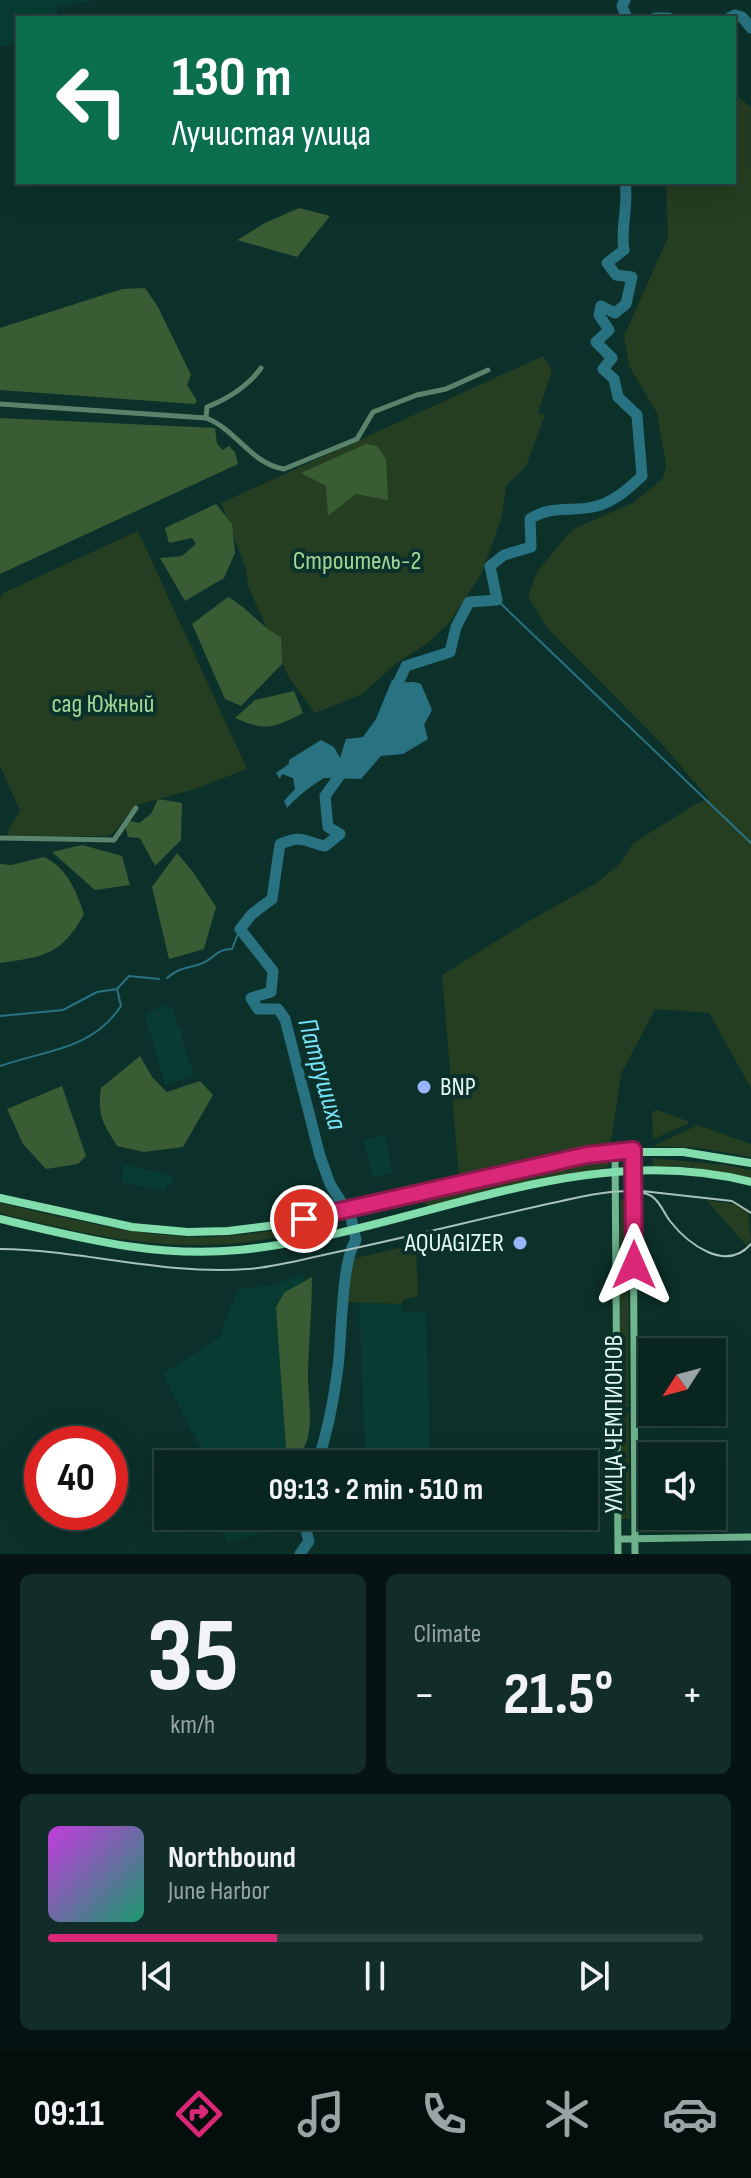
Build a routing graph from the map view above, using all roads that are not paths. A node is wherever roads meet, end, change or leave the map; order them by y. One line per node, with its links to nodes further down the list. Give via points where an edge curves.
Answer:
1 (261, 368): 4 (street, via 223,401 207,407)
2 (488, 370): 4 (street, via 373,412 357,439 284,469 261,462 221,423)
3 (0, 404): 4 (street)
4 (206, 418)
5 (136, 808): 6 (street, via 114,840)
6 (0, 838)
7 (633, 1150): 8 (main road); 9 (main road); 10 (street, УЛИЦА ЧЕМПИОНОВ)
8 (615, 1152): 11 (street, УЛИЦА ЧЕМПИОНОВ); 13 (main road, via 242,1230 112,1225)
9 (751, 1163)
10 (634, 1171): 11 (main road); 12 (main road); 17 (street, УЛИЦА ЧЕМПИОНОВ)
11 (615, 1172): 14 (main road, via 259,1248 175,1254 118,1247); 16 (street, УЛИЦА ЧЕМПИОНОВ)
12 (751, 1182)
13 (0, 1198)
14 (0, 1219)
15 (751, 1537): 17 (street)
16 (618, 1539): 17 (street); 18 (street, УЛИЦА ЧЕМПИОНОВ)
17 (635, 1539): 19 (street, УЛИЦА ЧЕМПИОНОВ)
18 (618, 1554)
19 (635, 1554)

